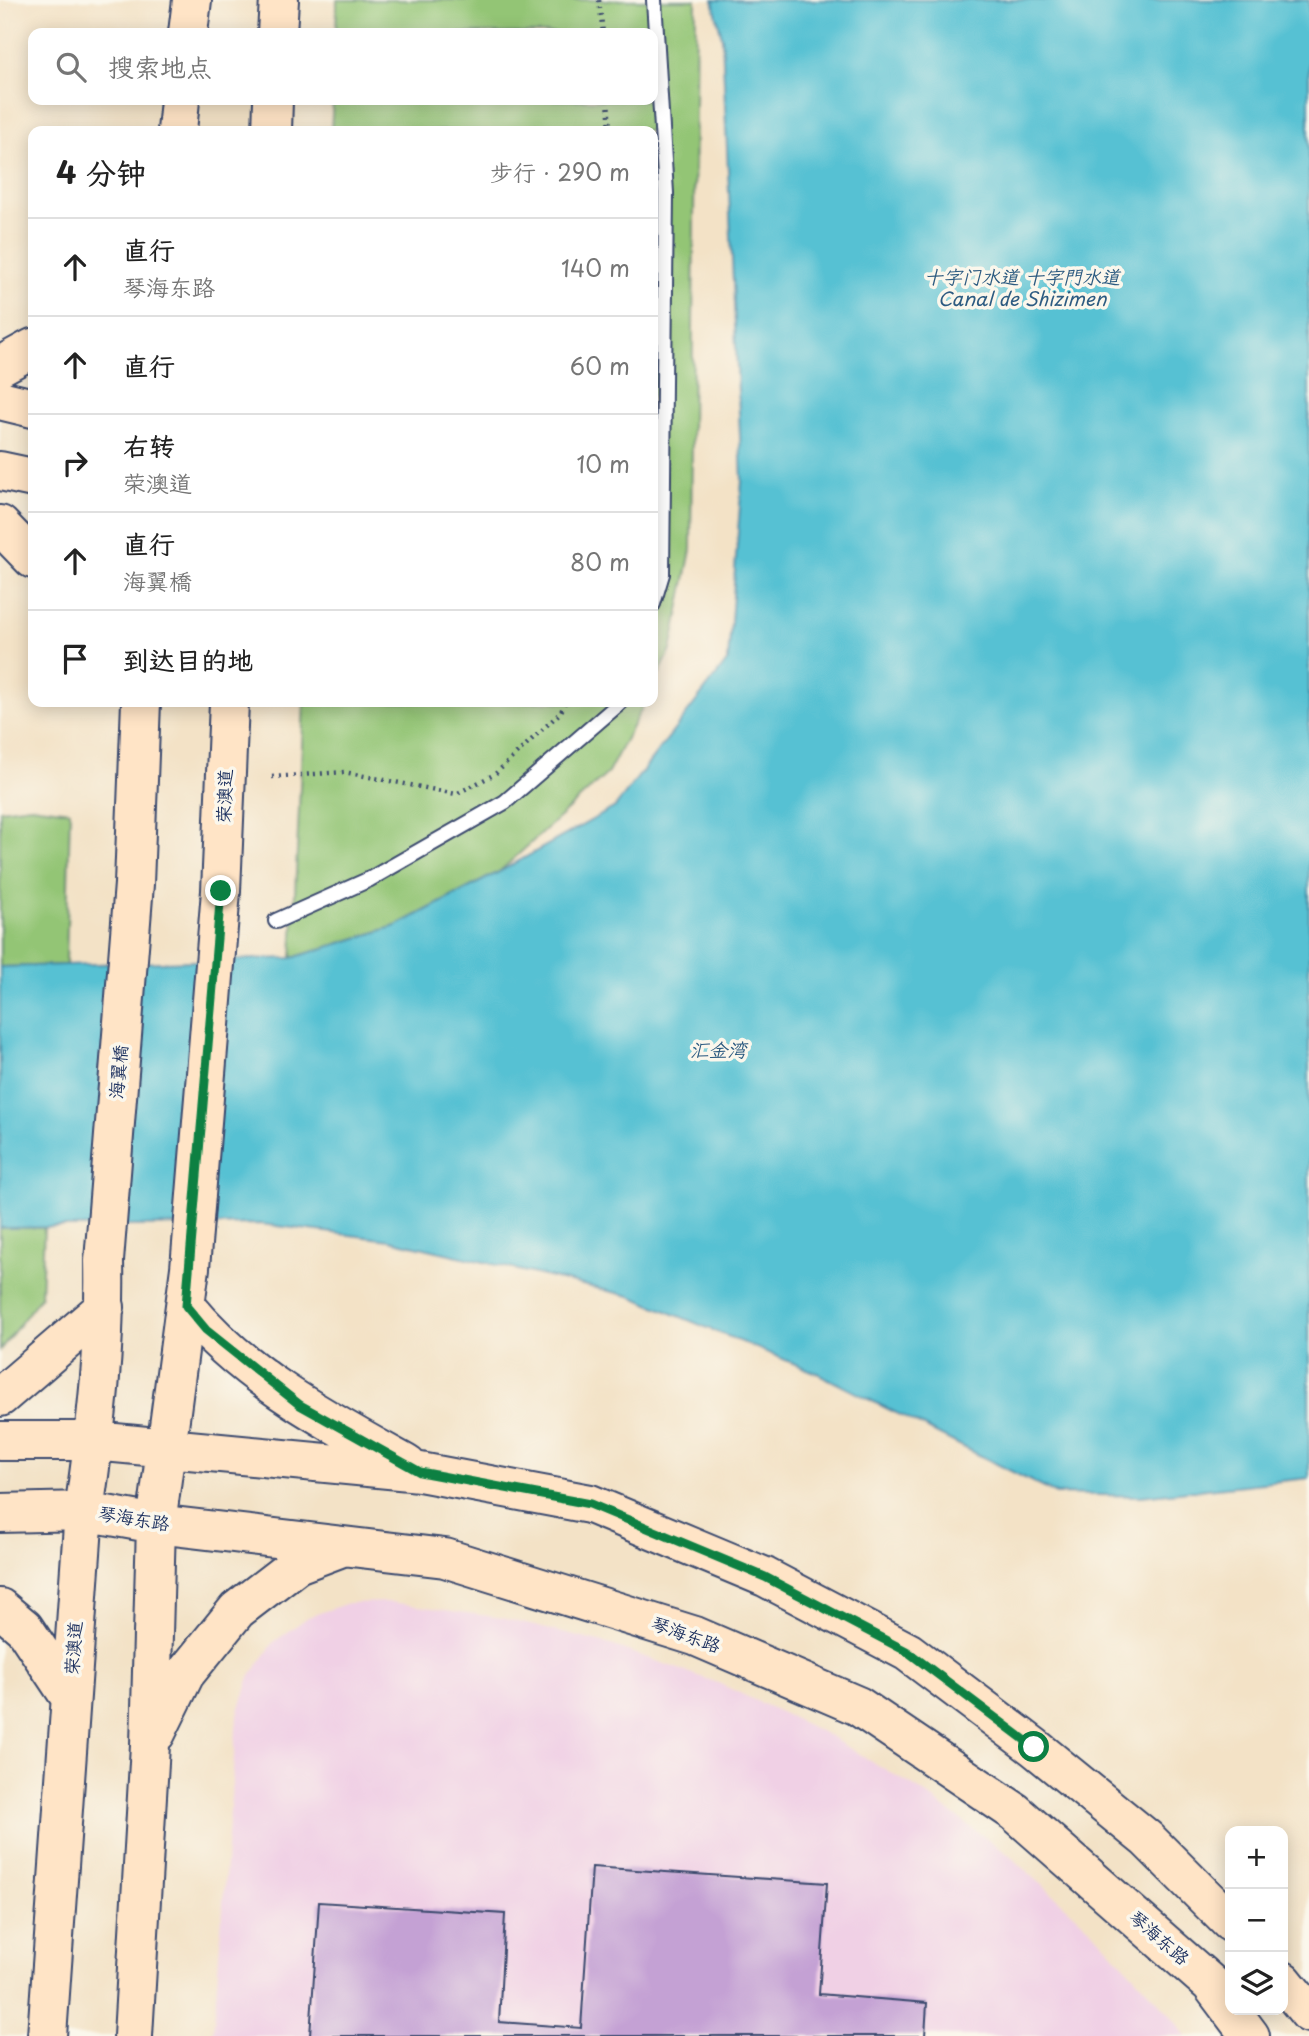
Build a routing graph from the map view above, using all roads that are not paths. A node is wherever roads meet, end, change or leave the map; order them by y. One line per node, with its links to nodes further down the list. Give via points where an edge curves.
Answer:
1 (192, 0): 4 (main road)
2 (279, 0): 5 (main road)
3 (654, 0): 6 (lane)
4 (189, 28)
5 (277, 28)
6 (656, 28)
7 (658, 64): 20 (lane, via 666,193 662,574)
8 (180, 105): 10 (main road)
9 (273, 105): 11 (main road)
10 (177, 126)
11 (272, 126)
12 (28, 351): 13 (main road)
13 (0, 366)
14 (0, 400): 15 (main road)
15 (28, 407)
16 (0, 471): 17 (main road)
17 (28, 477)
18 (0, 525): 19 (main road)
19 (28, 554)
20 (658, 587)
21 (229, 707): 26 (main road, 荣澳道, via 221,891)
22 (615, 707): 24 (lane, via 505,802 370,879)
23 (135, 712): 25 (main road, 海翼橋, via 134,884)
24 (276, 921)
25 (104, 1261): 27 (main road, 荣澳道)
26 (186, 1306): 31 (main road); 32 (main road, via 206,1330 300,1405)
27 (105, 1307): 28 (main road); 30 (main road, 荣澳道)
28 (0, 1397)
29 (0, 1441): 30 (main road)
30 (94, 1441): 31 (main road); 33 (main road, 荣澳道)
31 (168, 1447): 32 (main road); 35 (main road)
32 (420, 1472): 40 (main road, via 590,1504 765,1577 908,1652 1147,1839)
33 (84, 1511): 34 (main road, 琴海东路); 35 (main road, 琴海东路); 38 (main road, 荣澳道)
34 (0, 1513)
35 (156, 1524): 36 (main road, 琴海东路); 39 (main road)
36 (349, 1544): 39 (main road, via 297,1564 237,1610 185,1674); 45 (main road, 琴海东路, via 445,1558 695,1636 858,1706 1015,1812 1211,1984)
37 (0, 1608): 38 (main road, via 24,1628)
38 (70, 1697): 43 (main road, 荣澳道)
39 (150, 1745): 44 (main road)
40 (1225, 1917)
41 (1288, 1987): 42 (main road)
42 (1309, 2013)
43 (47, 2036)
44 (133, 2036)
45 (1250, 2036)

